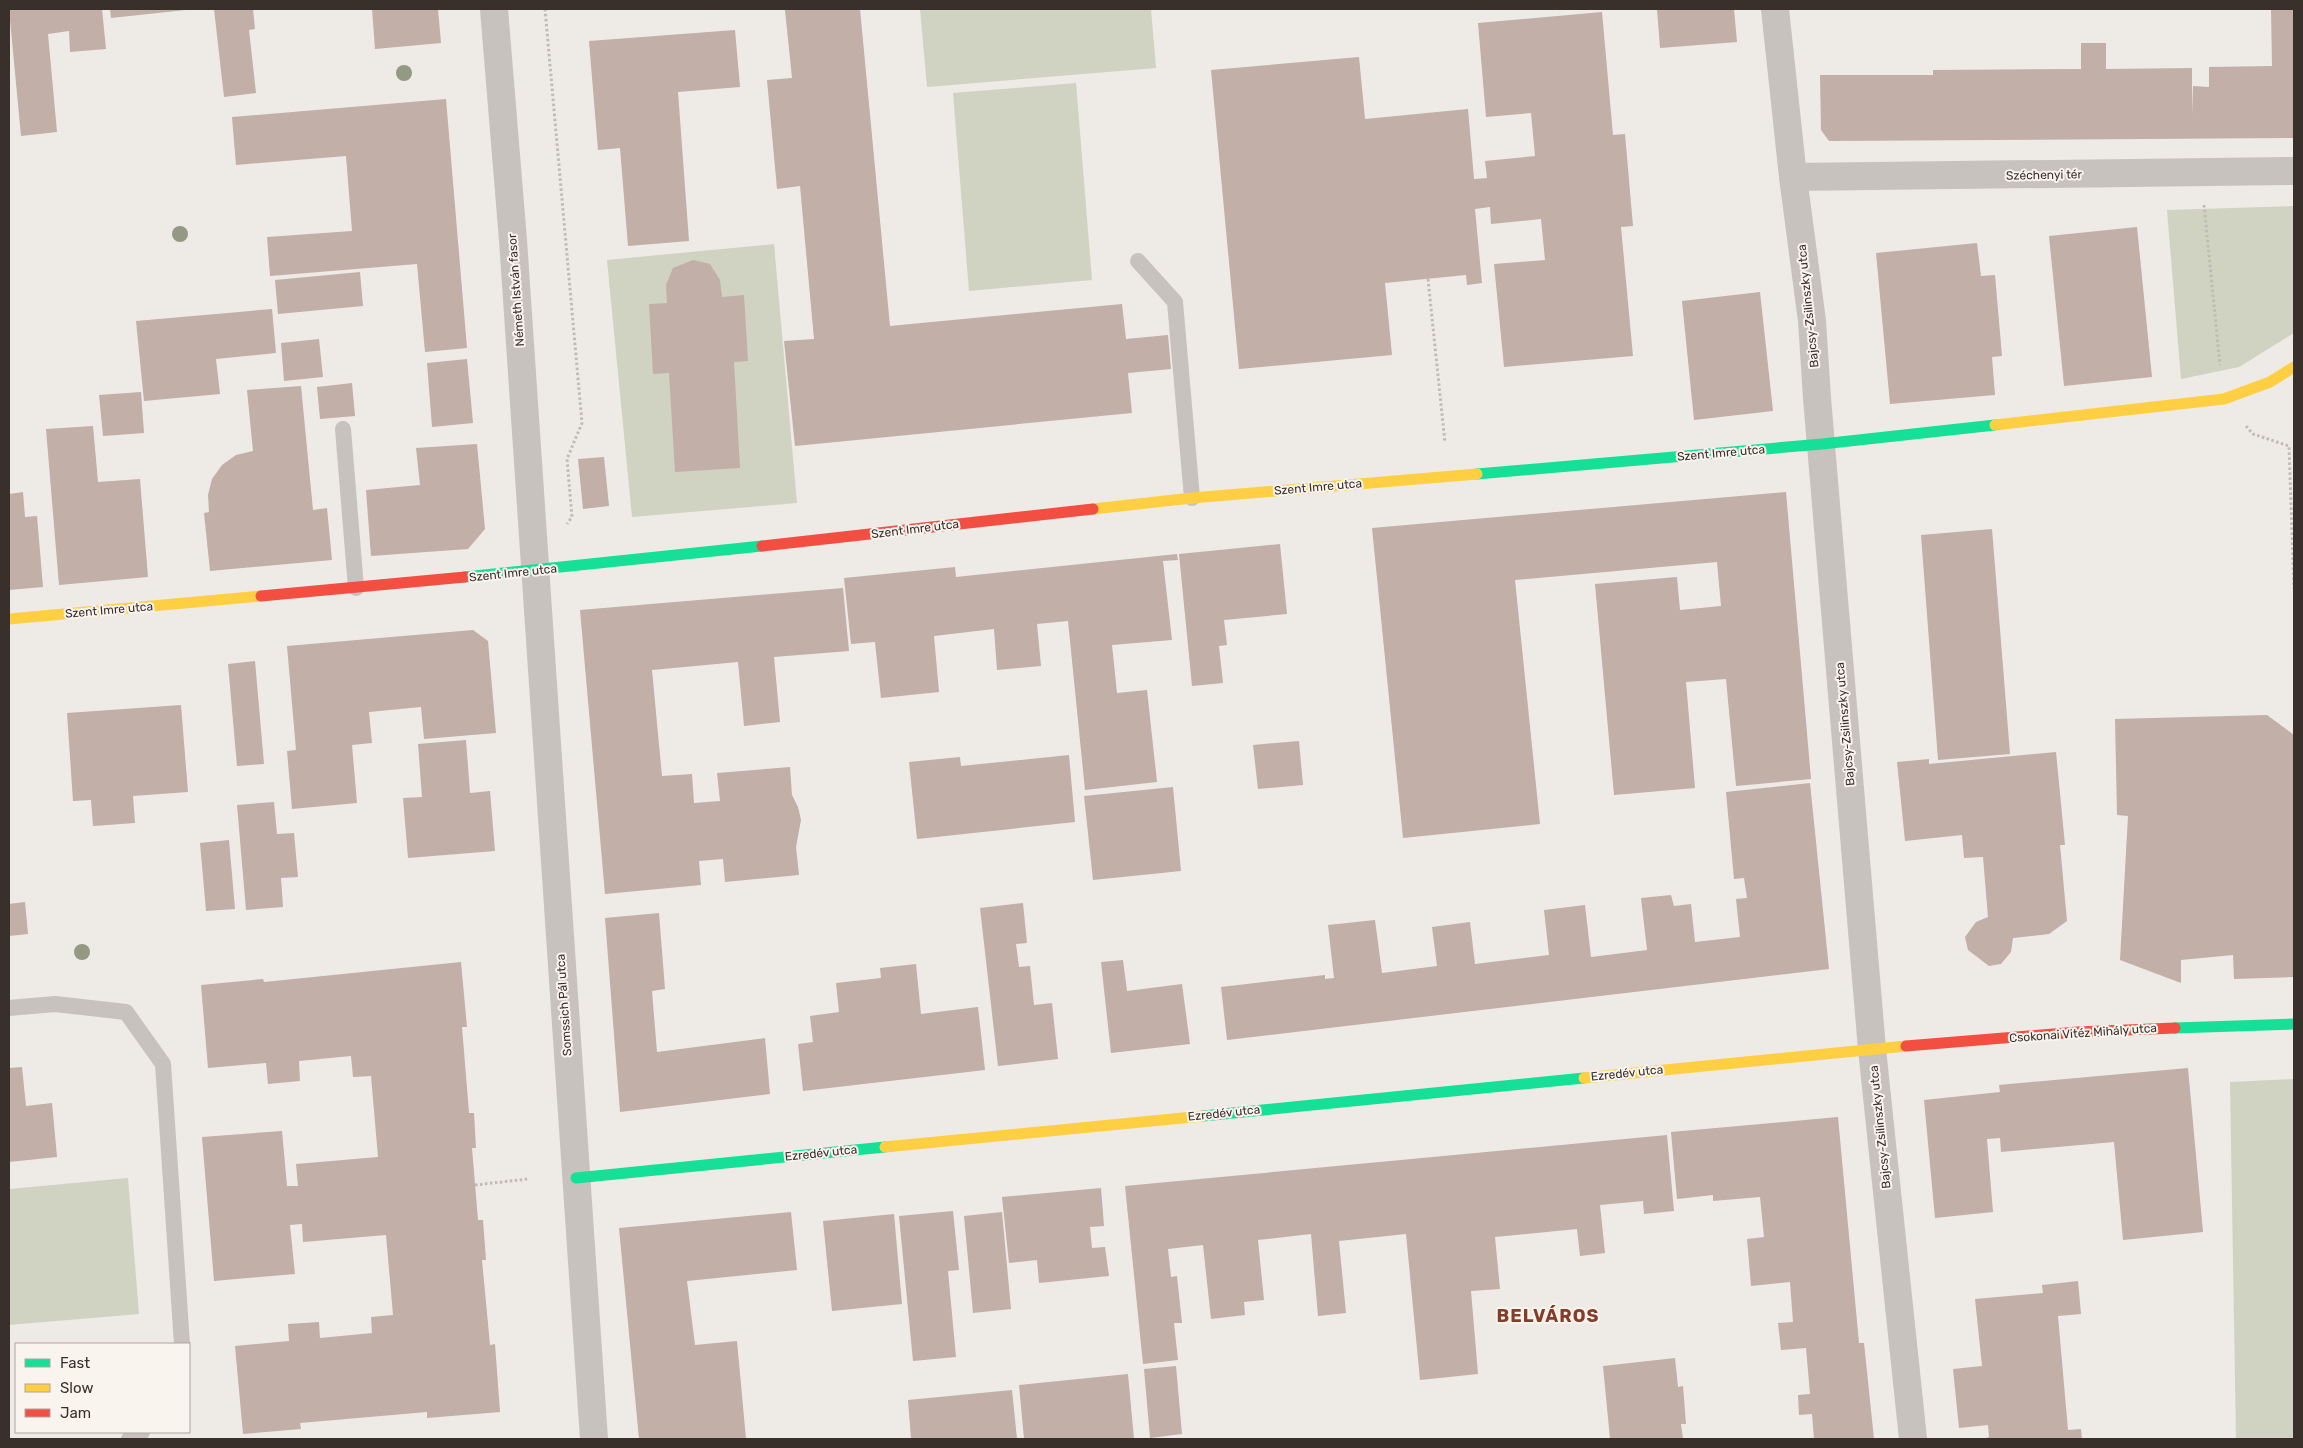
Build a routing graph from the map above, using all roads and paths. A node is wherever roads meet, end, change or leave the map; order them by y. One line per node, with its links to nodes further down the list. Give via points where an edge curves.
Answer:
1 (494, 9): 16 (street, Németh István fasor, via 513,240)
2 (546, 9): 15 (path, via 582,424 567,459 572,517)
3 (1775, 9): 6 (street, Bajcsy-Zsilinszky utca)
4 (2294, 171): 5 (street, Széchenyi tér)
5 (2201, 173): 6 (street, Széchenyi tér); 10 (path)
6 (1793, 177): 12 (street, Bajcsy-Zsilinszky utca, via 1812,321)
7 (1138, 260): 14 (lane, via 1175,302)
8 (1428, 279): 13 (path)
9 (2294, 367): 10 (street, via 2270,382)
10 (2224, 399): 12 (street); 18 (path, via 2253,434 2289,446)
11 (343, 429): 17 (lane)
12 (1822, 444): 13 (street, Szent Imre utca); 22 (street, Bajcsy-Zsilinszky utca)
13 (1448, 476): 14 (street, Szent Imre utca)
14 (1192, 498): 16 (street, Szent Imre utca)
15 (566, 525)
16 (534, 571): 17 (street, Szent Imre utca); 23 (street, Somssich Pál utca)
17 (356, 588): 19 (street, Szent Imre utca)
18 (2294, 589)
19 (9, 619)
20 (9, 1008): 26 (lane, via 55,1004 126,1012 163,1064)
21 (2294, 1024): 22 (street, Csokonai Vitéz Mihály utca, via 2078,1032)
22 (1872, 1049): 23 (street, Ezredév utca); 30 (street, Bajcsy-Zsilinszky utca)
23 (576, 1178): 29 (street, Somssich Pál utca)
24 (528, 1179): 25 (path)
25 (475, 1185)
26 (182, 1343)
27 (140, 1433): 28 (lane)
28 (129, 1439)
29 (594, 1439)
30 (1913, 1439)

